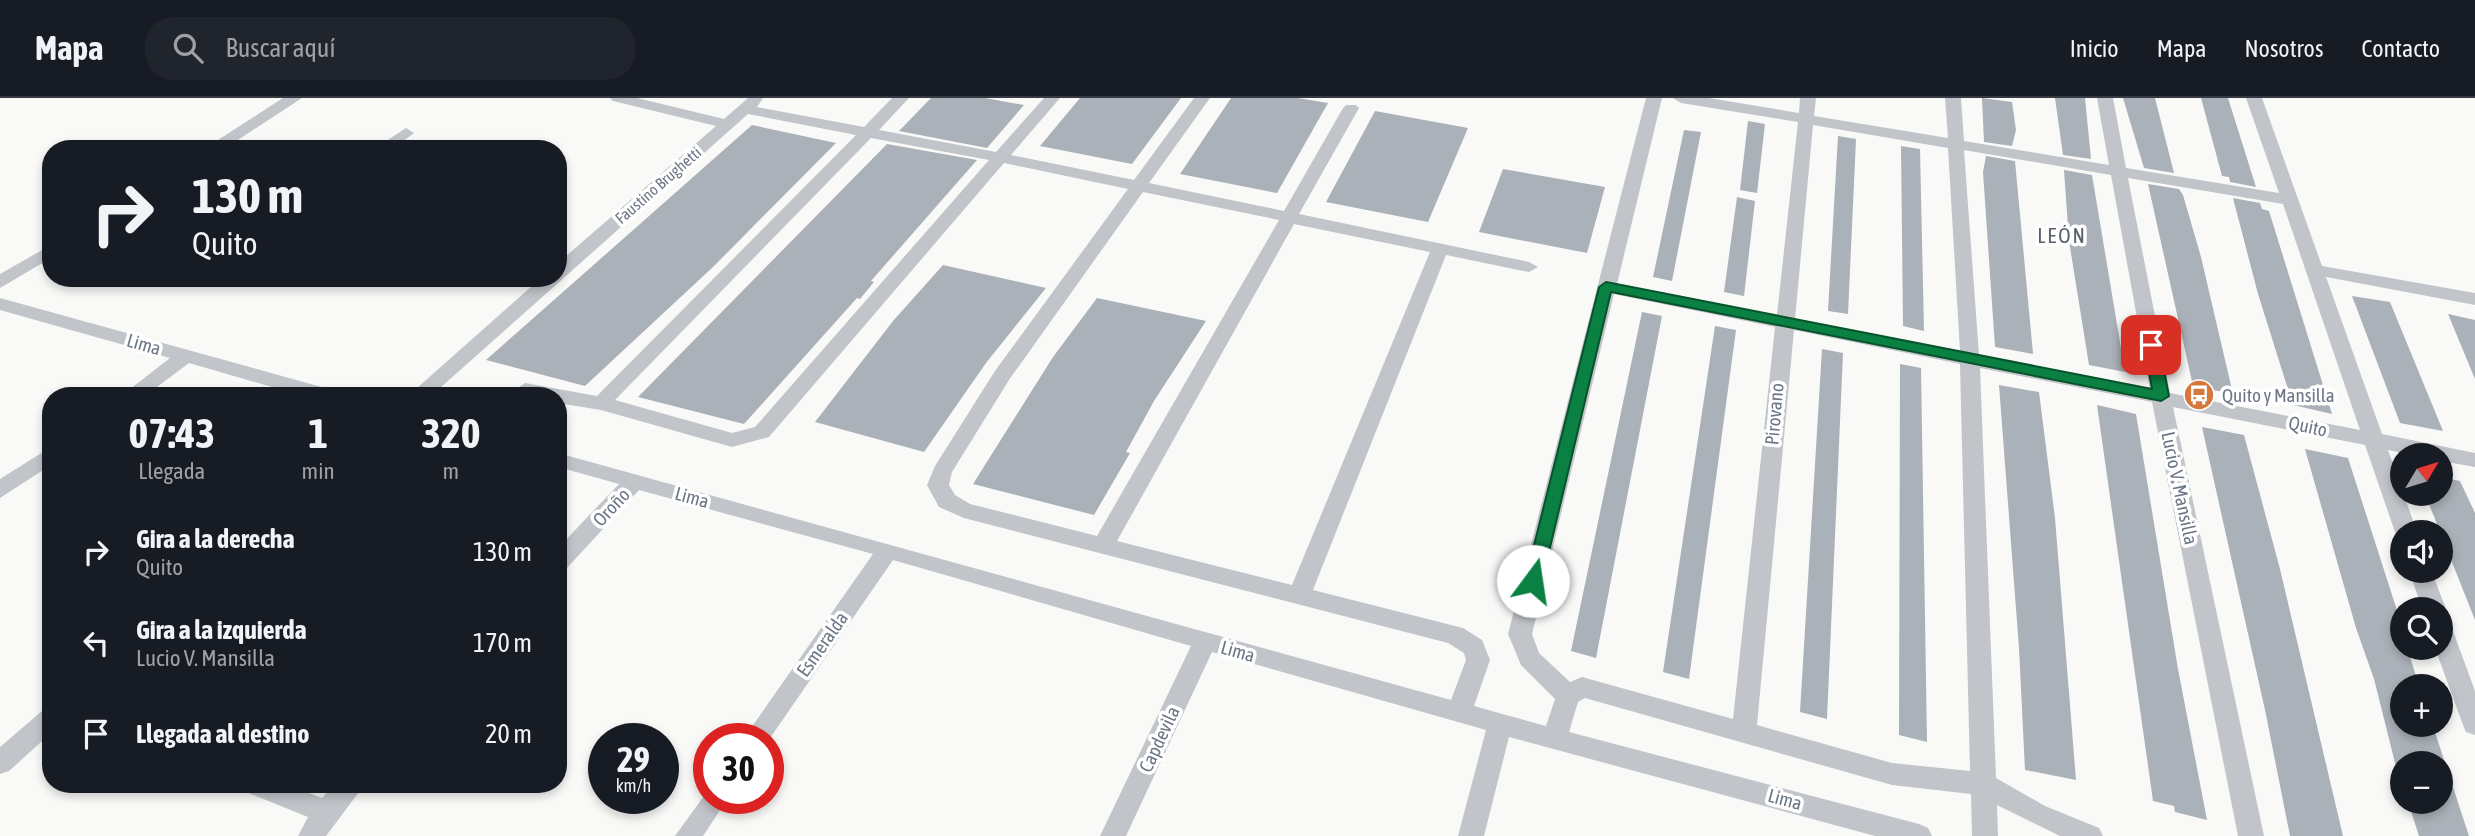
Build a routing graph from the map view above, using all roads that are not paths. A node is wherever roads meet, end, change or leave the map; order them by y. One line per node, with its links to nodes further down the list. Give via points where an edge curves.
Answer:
1 (294, 98): 17 (street)
2 (618, 98): 14 (street)
3 (901, 98): 15 (street)
4 (1052, 98): 20 (street)
5 (1202, 98): 22 (street)
6 (1654, 98): 32 (street)
7 (1681, 98): 13 (street)
8 (1953, 98): 19 (street)
9 (2105, 98): 21 (street, Lucio V. Mansilla)
10 (2254, 98): 23 (street)
11 (751, 104): 14 (street, Faustino Brughetti); 15 (street)
12 (1351, 108): 24 (street)
13 (1807, 108): 19 (street); 35 (street, Pirovano)
14 (727, 124): 27 (street, Faustino Brughetti)
15 (868, 132): 20 (street); 43 (street)
16 (406, 133): 18 (street)
17 (226, 140)
18 (396, 140)
19 (1954, 142): 21 (street); 37 (street)
20 (1003, 158): 22 (street); 43 (street, via 762,432 732,440)
21 (2118, 169): 23 (street); 41 (street, Lucio V. Mansilla)
22 (1139, 186): 24 (street); 51 (street, via 1002,376 942,471 938,485 947,501 964,510)
23 (2289, 200): 29 (street)
24 (1289, 217): 25 (street); 51 (street)
25 (1440, 248): 28 (street); 54 (street)
26 (42, 256): 30 (street)
27 (567, 265)
28 (1529, 267)
29 (2315, 271): 33 (street); 44 (street)
30 (0, 282)
31 (542, 287): 40 (street)
32 (1606, 287): 35 (street, Quito); 57 (street, via 1520,634 1529,658)
33 (2475, 299)
34 (0, 304): 36 (street, Lima)
35 (1783, 321): 37 (street, Quito); 63 (street, Pirovano)
36 (186, 356): 38 (street); 39 (street, Lima)
37 (1969, 359): 41 (street, Quito); 66 (street)
38 (143, 387)
39 (297, 387)
40 (428, 387)
41 (2161, 396): 44 (street, Quito); 79 (street, Lucio V. Mansilla)
42 (567, 397): 43 (street)
43 (601, 403)
44 (2373, 439): 46 (street, Quito); 50 (street)
45 (42, 460): 49 (street)
46 (2475, 460)
47 (567, 462): 48 (street, Lima)
48 (634, 481): 52 (street, Lima); 53 (street, Oroño)
49 (0, 490)
50 (2402, 520)
51 (1103, 545): 54 (street)
52 (888, 550): 55 (street, Lima); 59 (street, Esmeralda)
53 (567, 553)
54 (1300, 593): 58 (street, via 1455,635 1474,647 1478,660)
55 (1205, 642): 58 (street, Lima); 74 (street, Capdevila)
56 (2451, 660): 61 (street)
57 (1569, 696): 63 (street, via 1582,687); 64 (street)
58 (1459, 713): 60 (street, Lima)
59 (767, 723)
60 (1500, 724): 64 (street, Lima); 75 (street)
61 (2475, 725)
62 (42, 726): 65 (street)
63 (1744, 731): 66 (street, via 1892,774)
64 (1553, 738): 71 (street, Lima)
65 (0, 763)
66 (1983, 783): 77 (street); 78 (street, via 2036,814)
67 (277, 793): 69 (street)
68 (344, 793): 69 (street)
69 (326, 812): 72 (street)
70 (704, 814): 73 (street)
71 (1856, 827): 76 (street, Lima)
72 (311, 836)
73 (688, 836)
74 (1113, 836)
75 (1471, 836)
76 (1919, 836)
77 (1985, 836)
78 (2090, 836)
79 (2251, 836)

